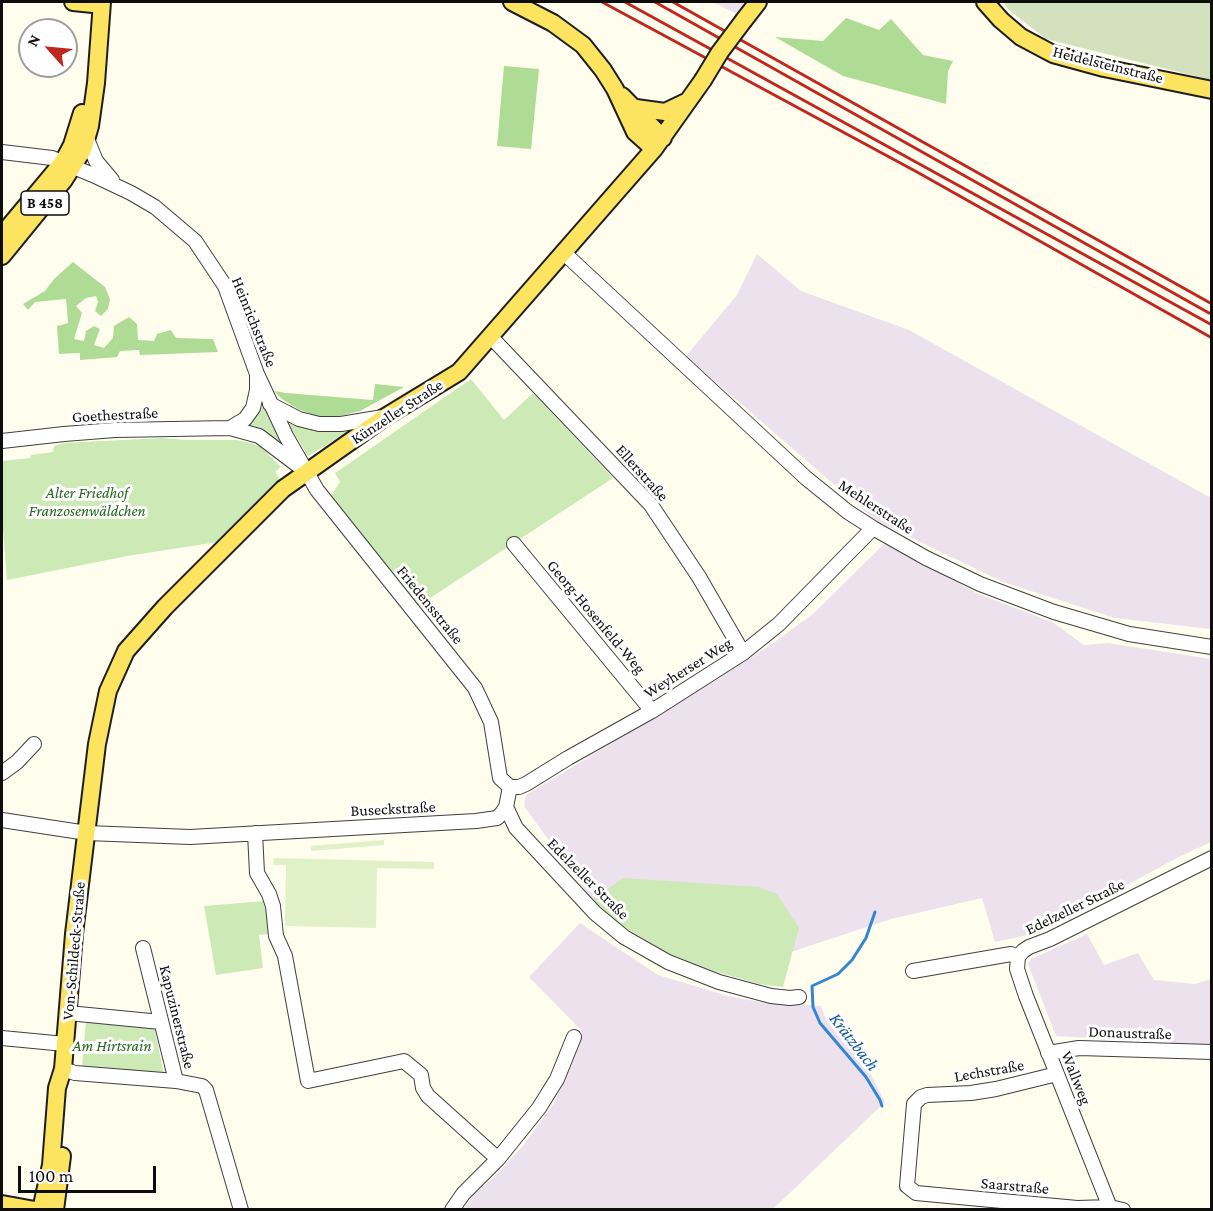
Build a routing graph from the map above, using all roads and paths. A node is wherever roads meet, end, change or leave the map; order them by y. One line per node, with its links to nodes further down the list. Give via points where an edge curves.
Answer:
1 (73, 2): 2 (main road)
2 (97, 2): 10 (main road, B 458, via 96,83); 13 (main road, B 458, via 82,116)
3 (512, 2): 6 (main road, via 578,40)
4 (758, 2): 8 (main road, Künzeller Straße, bridge)
5 (986, 2): 7 (main road, Heidelsteinstraße, via 1021,37 1053,54)
6 (615, 89): 9 (main road); 11 (main road, via 635,132)
7 (1212, 90)
8 (689, 101): 9 (main road, via 665,112); 11 (main road, Künzeller Straße)
9 (636, 108): 11 (main road)
10 (87, 139): 13 (main road, B 458); 14 (street, Heinrichstraße, via 96,161)
11 (658, 144): 16 (main road, Künzeller Straße)
12 (2, 153): 13 (street, Heinrichstraße, via 43,156)
13 (68, 164): 14 (street, Heinrichstraße); 15 (main road, B 458); 17 (main road, B 458)
14 (120, 187): 19 (street, Heinrichstraße, via 168,217 205,254 232,302)
15 (2, 235)
16 (562, 252): 18 (main road, Künzeller Straße); 25 (street, Mehlerstraße, via 806,478)
17 (2, 256)
18 (490, 336): 21 (main road, Künzeller Straße, via 459,372); 28 (street, Ellerstraße, via 651,505)
19 (257, 374): 20 (street, Heinrichstraße); 22 (street, via 253,408 245,419)
20 (270, 404): 21 (street, via 319,424); 24 (street, Heinrichstraße)
21 (386, 417): 24 (main road, Künzeller Straße)
22 (230, 428): 23 (street, Goethestraße, via 115,430); 24 (street, Goethestraße, via 259,436)
23 (2, 441)
24 (306, 471): 32 (street, Friedensstraße, via 475,688 491,722 499,774); 35 (main road, Künzeller Straße, via 249,521 126,651 103,712)
25 (873, 528): 27 (street, Mehlerstraße, via 951,570 1037,606 1129,634); 28 (street, Weyherser Weg, via 779,624)
26 (514, 544): 29 (street, Georg-Hosenfeld-Weg)
27 (1212, 647)
28 (743, 652): 29 (street, Weyherser Weg)
29 (652, 711): 32 (street, Weyherser Weg, via 519,788)
30 (34, 744): 31 (street)
31 (2, 773)
32 (510, 787): 33 (street)
33 (506, 807): 36 (street, Buseckstraße, via 497,818 476,821); 41 (street, Edelzeller Straße, via 516,828 595,913 624,937 668,962 719,982 771,996)
34 (2, 820): 35 (street, Buseckstraße)
35 (87, 833): 36 (street, Buseckstraße, via 189,837); 42 (main road, Von-Schildeck-Straße)
36 (255, 834): 52 (street, via 257,873 273,906 308,1081 404,1061 421,1075 426,1094)
37 (1212, 858): 39 (street, Edelzeller Straße, via 1029,947)
38 (143, 948): 43 (street, Kapuzinerstraße)
39 (1018, 957): 40 (street, Edelzeller Straße, via 1011,954); 48 (street, Wallweg, via 1017,969)
40 (913, 971)
41 (799, 997)
42 (68, 1013): 43 (street); 46 (main road, Von-Schildeck-Straße)
43 (161, 1022): 51 (street, Kapuzinerstraße)
44 (574, 1037): 52 (street, via 558,1079)
45 (2, 1038): 46 (street)
46 (65, 1044): 49 (main road, Von-Schildeck-Straße)
47 (1212, 1052): 48 (street, Donaustraße, via 1079,1048)
48 (1048, 1053): 50 (street, Wallweg)
49 (63, 1069): 51 (street); 56 (main road, Von-Schildeck-Straße, via 57,1089 51,1165); 57 (main road, Von-Schildeck-Straße, via 68,1083)
50 (1057, 1074): 53 (street, Lechstraße, via 971,1094 921,1097 914,1104 907,1186); 60 (street, Wallweg)
51 (176, 1081): 58 (street, Kapuzinerstraße, via 206,1090)
52 (498, 1159): 59 (street)
53 (916, 1193): 60 (street, Saarstraße)
54 (2, 1204): 55 (main road)
55 (35, 1209)
56 (41, 1209)
57 (55, 1209)
58 (240, 1209)
59 (450, 1209)
60 (1115, 1209)

